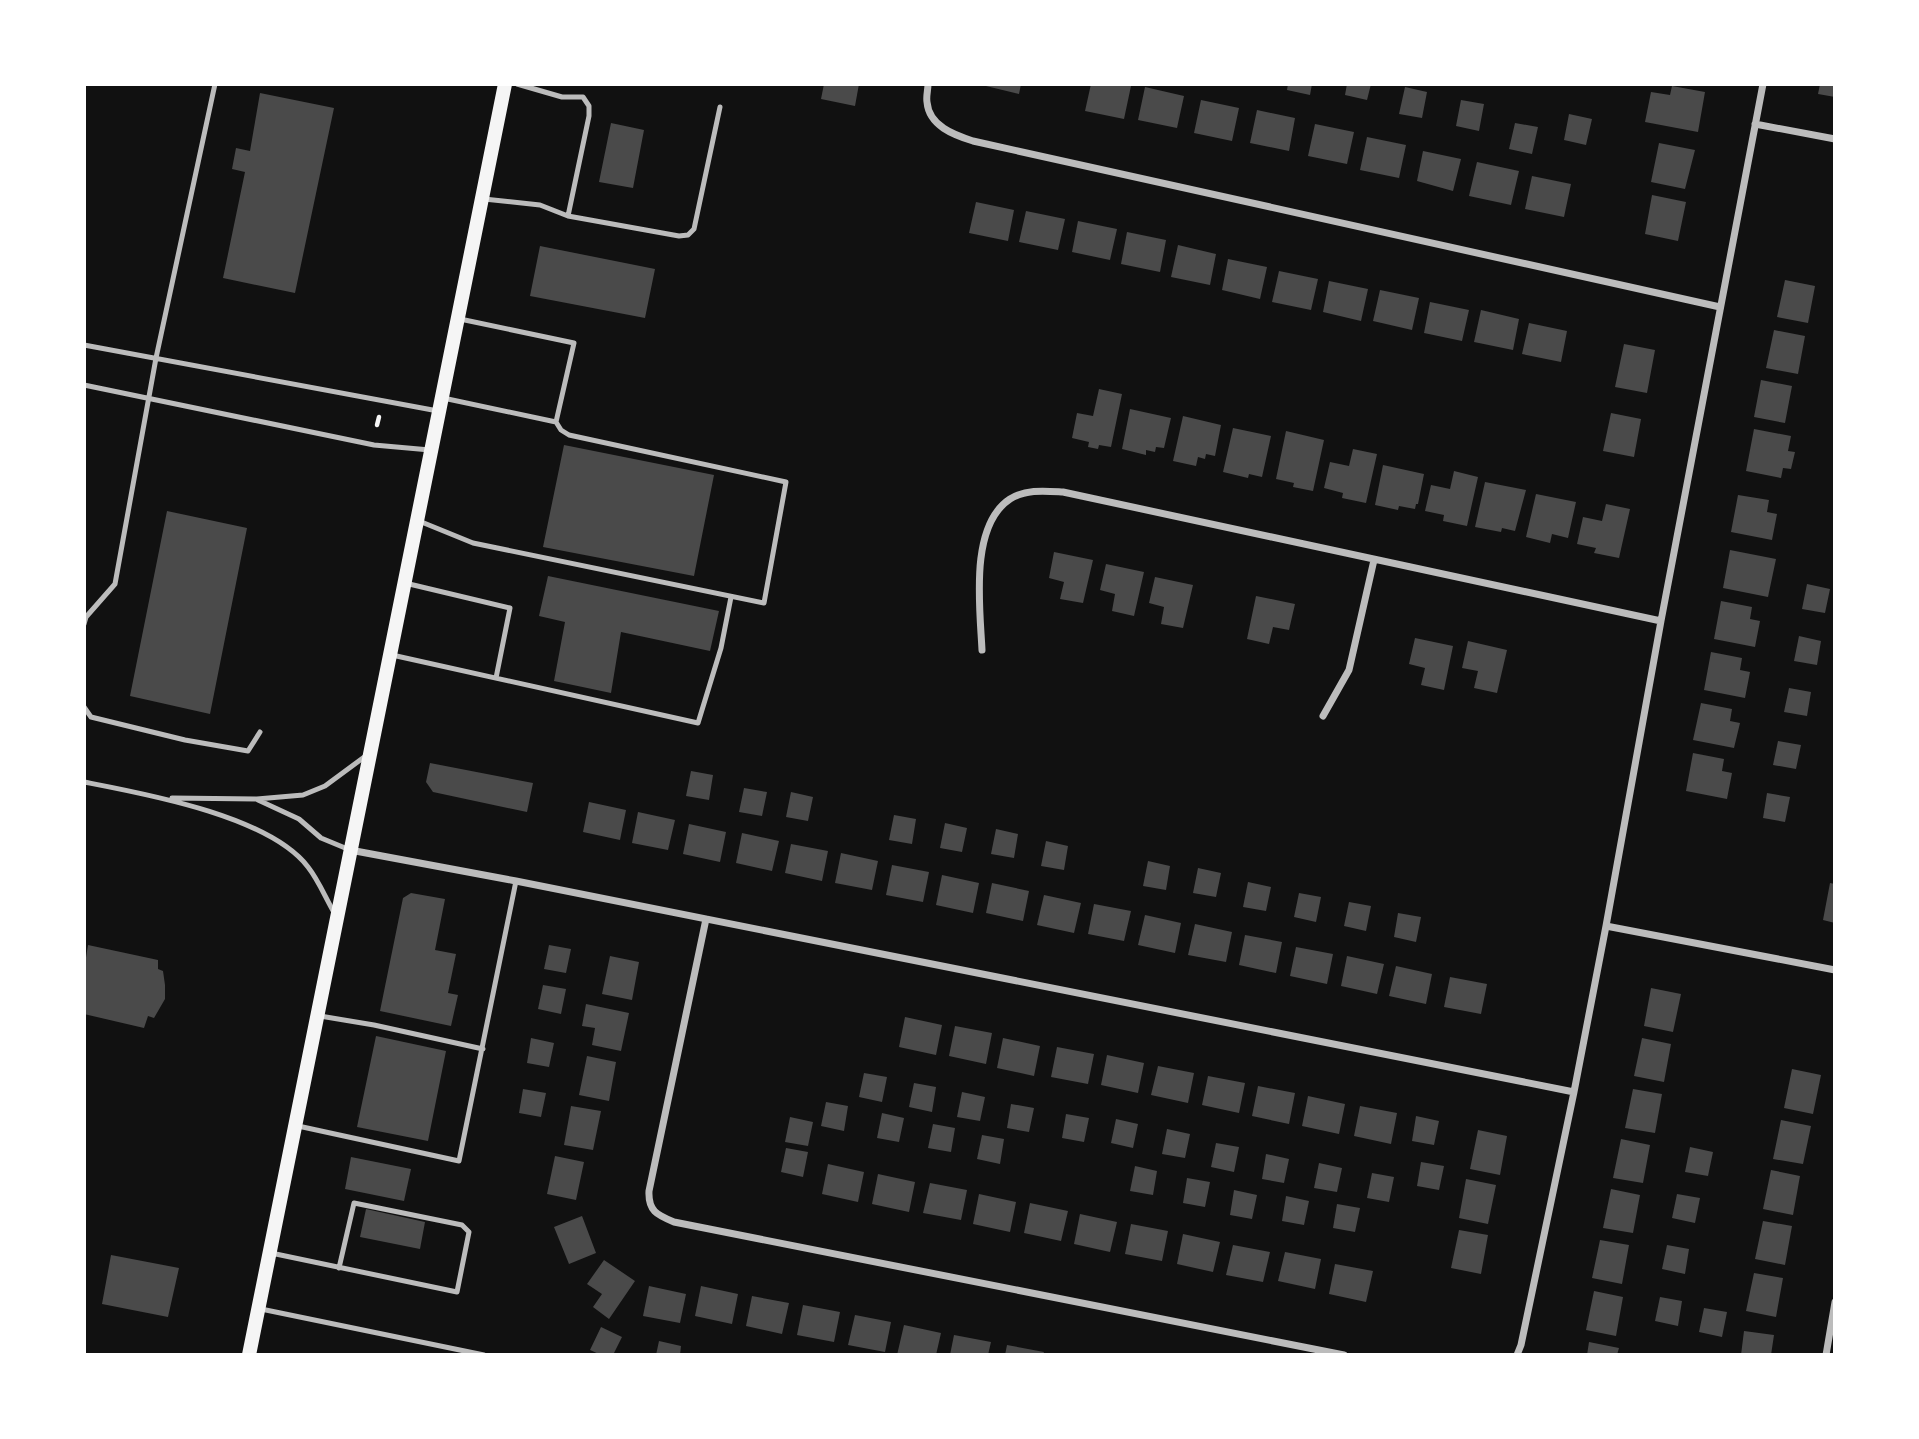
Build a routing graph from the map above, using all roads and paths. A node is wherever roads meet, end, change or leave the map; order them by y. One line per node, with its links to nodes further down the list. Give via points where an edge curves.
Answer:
1 (215, 84): 14 (lane)
2 (505, 84): 9 (main road)
3 (517, 84): 10 (lane, via 562,97 583,97 589,106)
4 (928, 84): 11 (street, via 926,104 934,121 973,142)
5 (1763, 84): 7 (street)
6 (720, 107): 10 (lane, via 694,229 688,235)
7 (1755, 124): 8 (street); 11 (street)
8 (1835, 139)
9 (481, 199): 10 (lane, via 540,205); 12 (main road)
10 (568, 216)
11 (1720, 307): 26 (street)
12 (457, 318): 17 (main road); 19 (lane, via 574,343)
13 (84, 345): 14 (lane)
14 (156, 358): 16 (lane); 17 (lane)
15 (84, 385): 16 (lane)
16 (149, 397): 21 (lane, via 374,445); 27 (lane, via 115,584)
17 (440, 404): 19 (lane); 21 (main road)
18 (379, 416): 20 (path)
19 (556, 422): 25 (lane, via 569,435 786,482 764,603)
20 (377, 425)
21 (430, 450): 22 (main road)
22 (416, 520): 24 (main road); 25 (lane, via 473,543)
23 (1374, 560): 26 (street); 28 (street, via 1063,492 1036,490 1011,498 996,511 987,532 980,561); 32 (street, via 1349,670)
24 (403, 583): 29 (main road); 30 (lane, via 510,608)
25 (731, 597): 30 (lane, via 698,723)
26 (1661, 621): 42 (street)
27 (84, 624)
28 (982, 650)
29 (389, 655): 30 (lane); 34 (main road)
30 (496, 678)
31 (84, 707): 33 (lane, via 91,717 248,751)
32 (1323, 716)
33 (260, 732)
34 (369, 753): 37 (lane, via 325,786 303,794); 38 (main road)
35 (84, 782): 36 (lane)
36 (166, 798): 37 (lane); 40 (lane, via 264,833 287,848 308,867)
37 (257, 799): 38 (lane)
38 (350, 850): 39 (street); 40 (main road)
39 (516, 881): 41 (street); 45 (lane)
40 (336, 917): 44 (main road)
41 (706, 919): 46 (street); 54 (street, via 649,1191 649,1202 662,1217)
42 (1606, 926): 43 (street); 46 (street)
43 (1835, 970)
44 (317, 1015): 45 (lane); 47 (main road)
45 (483, 1049): 47 (lane, via 459,1161)
46 (1574, 1092): 55 (street)
47 (295, 1125): 48 (main road)
48 (269, 1253): 49 (lane); 51 (main road)
49 (339, 1268): 49 (lane, via 354,1203 462,1225 469,1231 457,1292)
50 (1835, 1302): 56 (street)
51 (258, 1309): 52 (main road); 53 (lane)
52 (249, 1355)
53 (484, 1355)
54 (1344, 1355)
55 (1517, 1355)
56 (1826, 1355)

